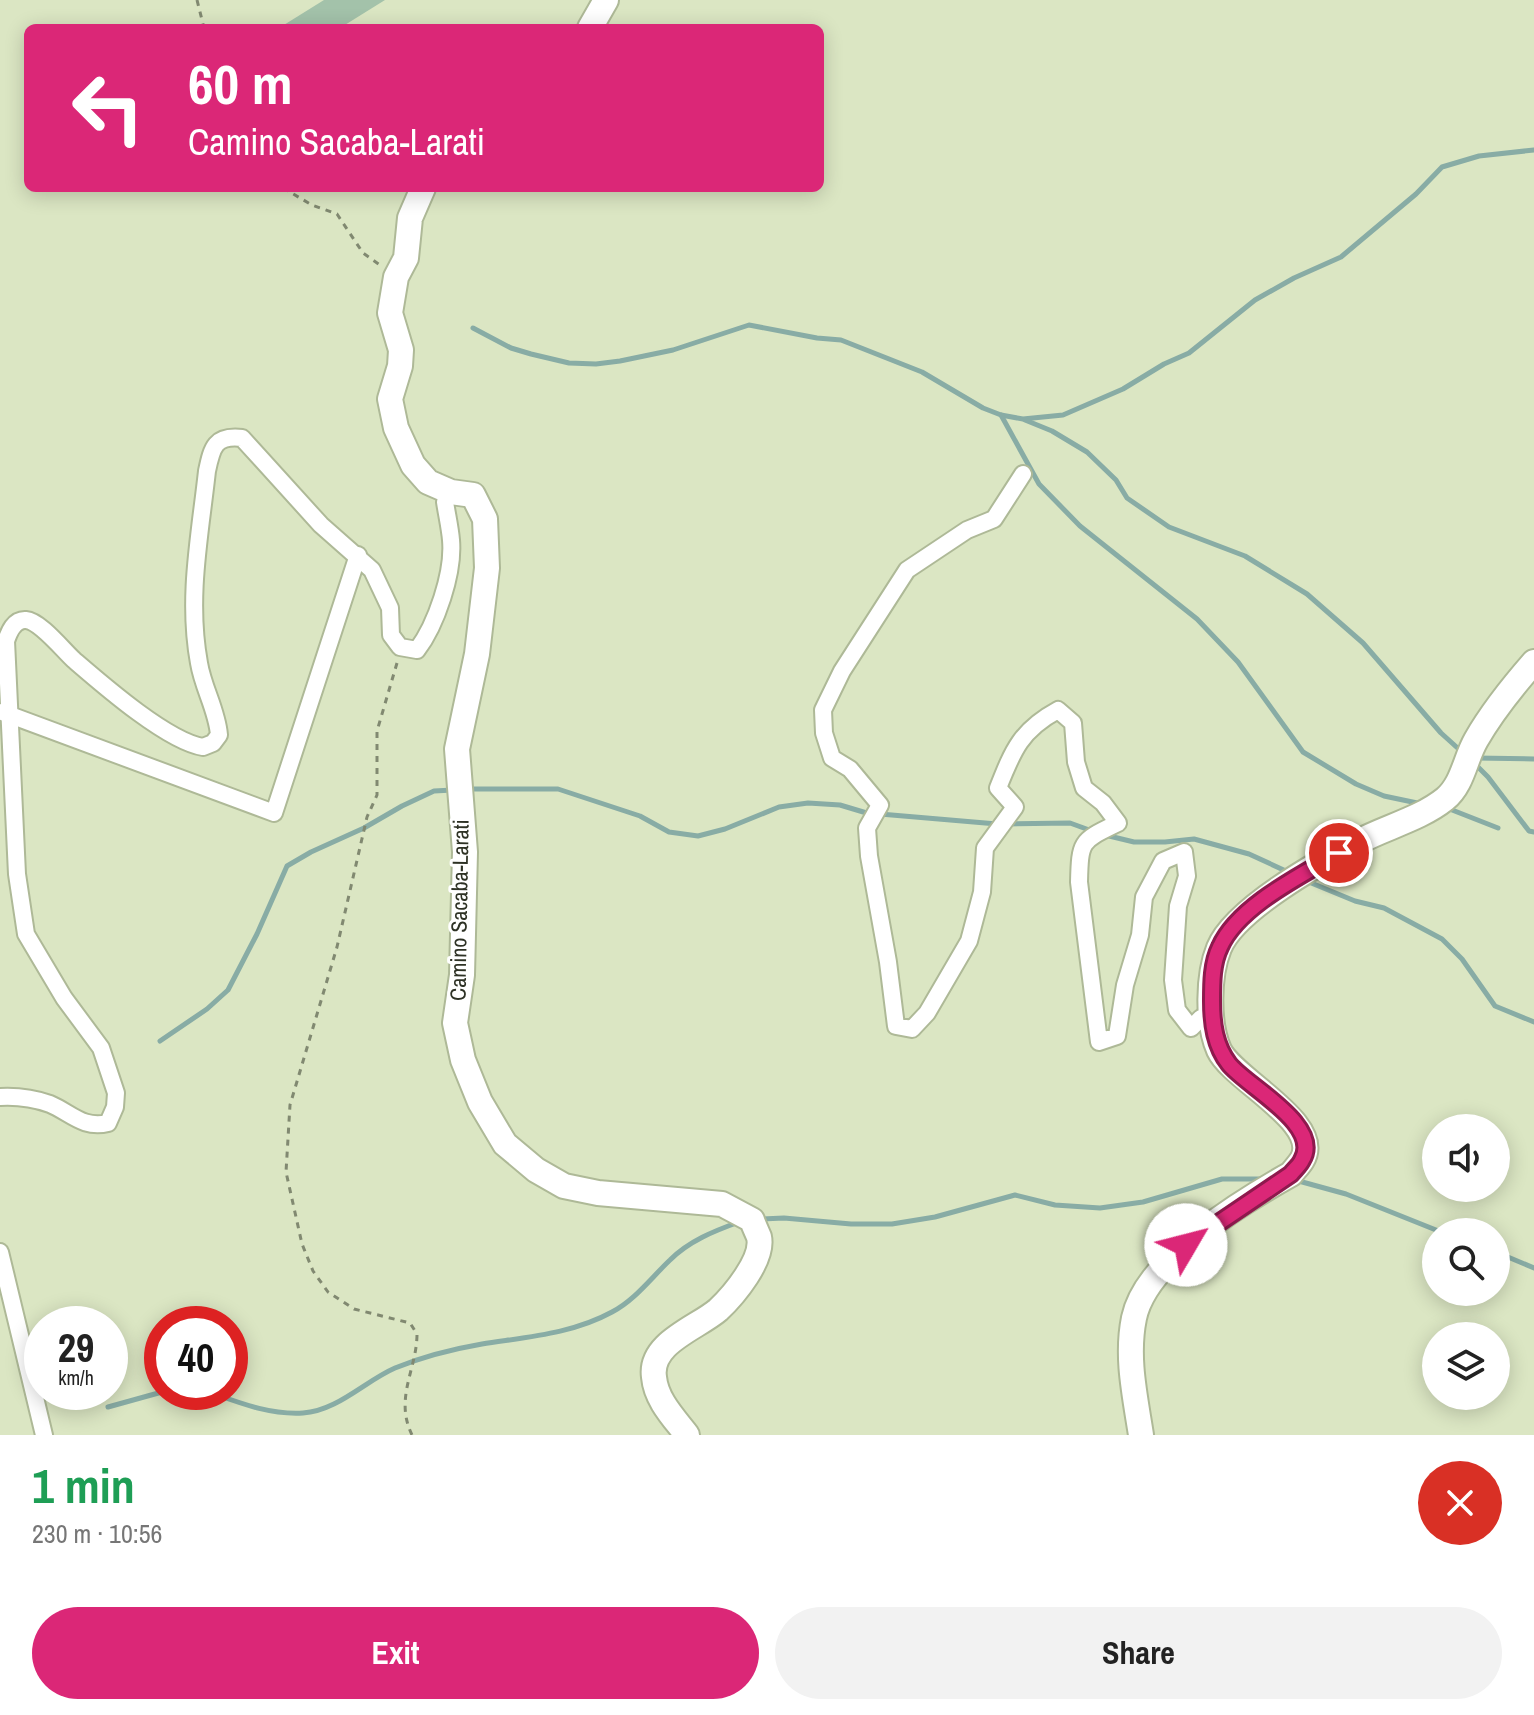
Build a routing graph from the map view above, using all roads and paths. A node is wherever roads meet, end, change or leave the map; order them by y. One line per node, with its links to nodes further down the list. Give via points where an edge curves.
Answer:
1 (197, 0): 3 (path)
2 (606, 0): 4 (street)
3 (203, 24)
4 (592, 24)
5 (290, 192): 7 (path, via 337,214 363,253)
6 (421, 192): 7 (street, Camino Sacaba-Larati, via 410,218 406,258)
7 (396, 277): 9 (street, Camino Sacaba-Larati, via 390,313 401,350 390,399 396,428 413,465 428,482)
8 (1023, 474): 14 (street, via 994,519 967,530 907,570 823,710 832,758 850,769 880,805 867,828 869,856 896,1026 912,1029 927,1013 969,941 982,892 985,848 1015,807 998,788 1010,755 1035,722 1058,710 1073,723 1084,788 1118,823 1088,838 1080,856 1080,896 1099,1042 1117,1036 1144,897 1163,861 1184,852 1187,876 1173,945 1177,1010 1191,1028 1201,1018)
9 (451, 492): 11 (street, via 445,502 451,543 448,572 430,634 417,650); 19 (street, Camino Sacaba-Larati, via 473,495 485,519 487,568 477,654 457,749 465,852 462,975 455,1023 463,1060 505,1144 564,1186 722,1204 752,1220 760,1240 757,1259 719,1309 671,1342 656,1365 659,1397)
10 (358, 555): 11 (street, via 378,581 390,608 391,635); 13 (street, via 274,813); 13 (street, via 321,525 242,438 228,436 211,452 192,590 198,662 218,721 219,735 213,743 194,746 172,735 26,620 9,630 6,641)
11 (400, 647): 18 (path, via 377,731 377,795 290,1105 286,1172 302,1244 328,1292 354,1309 410,1323 417,1334 404,1405)
12 (1534, 662): 14 (street, via 1490,717 1447,798 1286,884 1238,921 1220,946 1213,975)
13 (4, 712): 15 (street, via 26,934 101,1048 116,1093 108,1123 98,1125 84,1124 22,1096)
14 (1213, 1027): 20 (street, via 1231,1067 1291,1119 1305,1144 1304,1158 1291,1174 1186,1245 1141,1296 1130,1352)
15 (0, 1097)
16 (0, 1252): 17 (street)
17 (44, 1435)
18 (412, 1435)
19 (687, 1435)
20 (1141, 1435)

